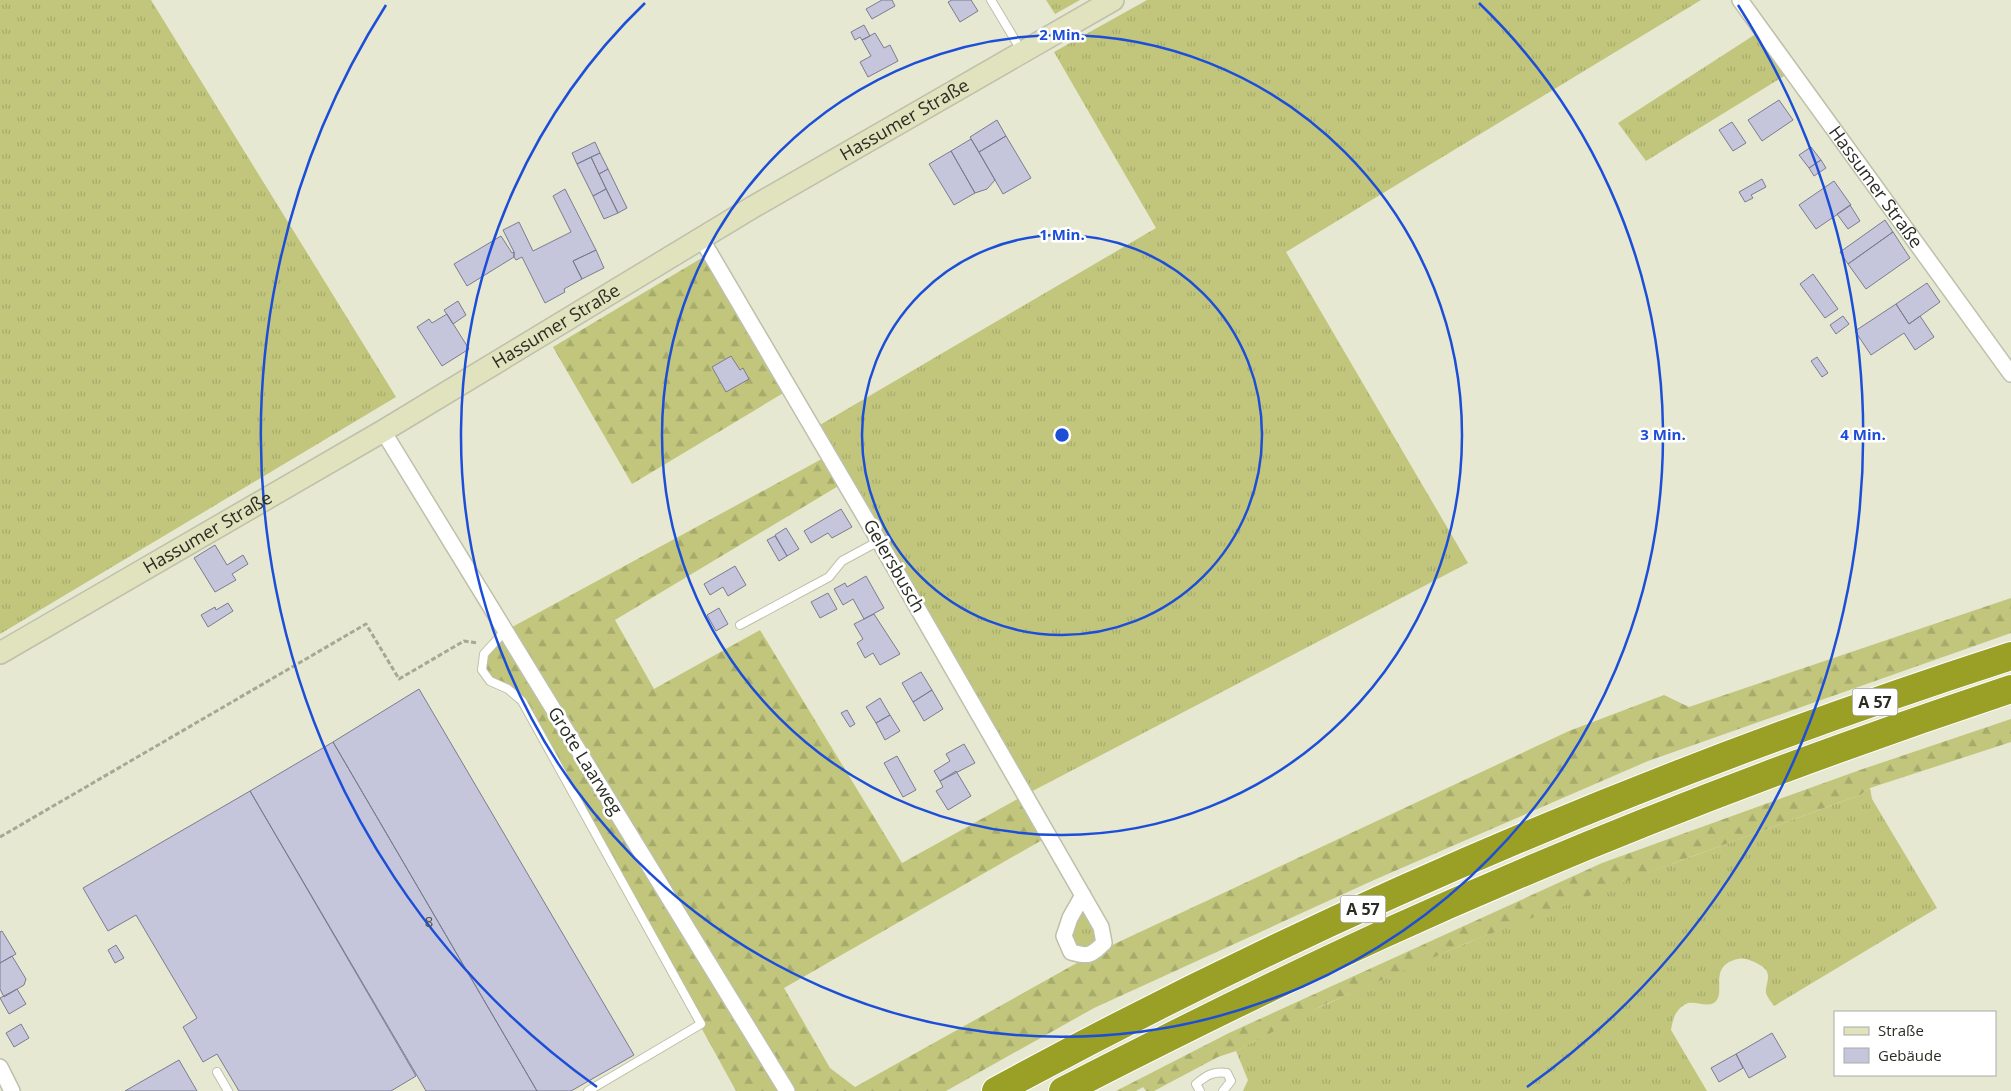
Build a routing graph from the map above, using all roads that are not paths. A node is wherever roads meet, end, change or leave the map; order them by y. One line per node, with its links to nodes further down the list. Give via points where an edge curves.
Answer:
1 (991, 0): 4 (lane)
2 (1113, 0): 4 (street, Hassumer Straße)
3 (1740, 0): 6 (street, Hassumer Straße)
4 (1022, 52): 5 (street, Hassumer Straße)
5 (701, 238): 7 (street, Hassumer Straße); 8 (street, Gelersbusch)
6 (2011, 374)
7 (383, 430): 10 (street, Grote Laarweg); 11 (street, Hassumer Straße)
8 (879, 541): 9 (lane, via 842,561 829,577); 14 (street, Gelersbusch)
9 (740, 625)
10 (505, 631): 19 (lane, via 484,654 482,670 490,681 508,689 522,701 701,1024); 20 (street, Grote Laarweg)
11 (0, 652)
12 (2011, 656): 21 (highway, A 57, via 1826,719 1577,815 1287,943)
13 (2011, 689): 22 (highway, A 57, via 1916,720 1590,845 1302,972)
14 (1083, 895)
15 (0, 1068): 17 (street)
16 (217, 1072): 18 (lane)
17 (12, 1091)
18 (228, 1091)
19 (588, 1091)
20 (787, 1091)
21 (996, 1091)
22 (1063, 1091)
23 (1200, 1091): 24 (lane, via 1196,1084 1208,1074 1218,1072 1227,1073 1231,1082)
24 (1223, 1091)

